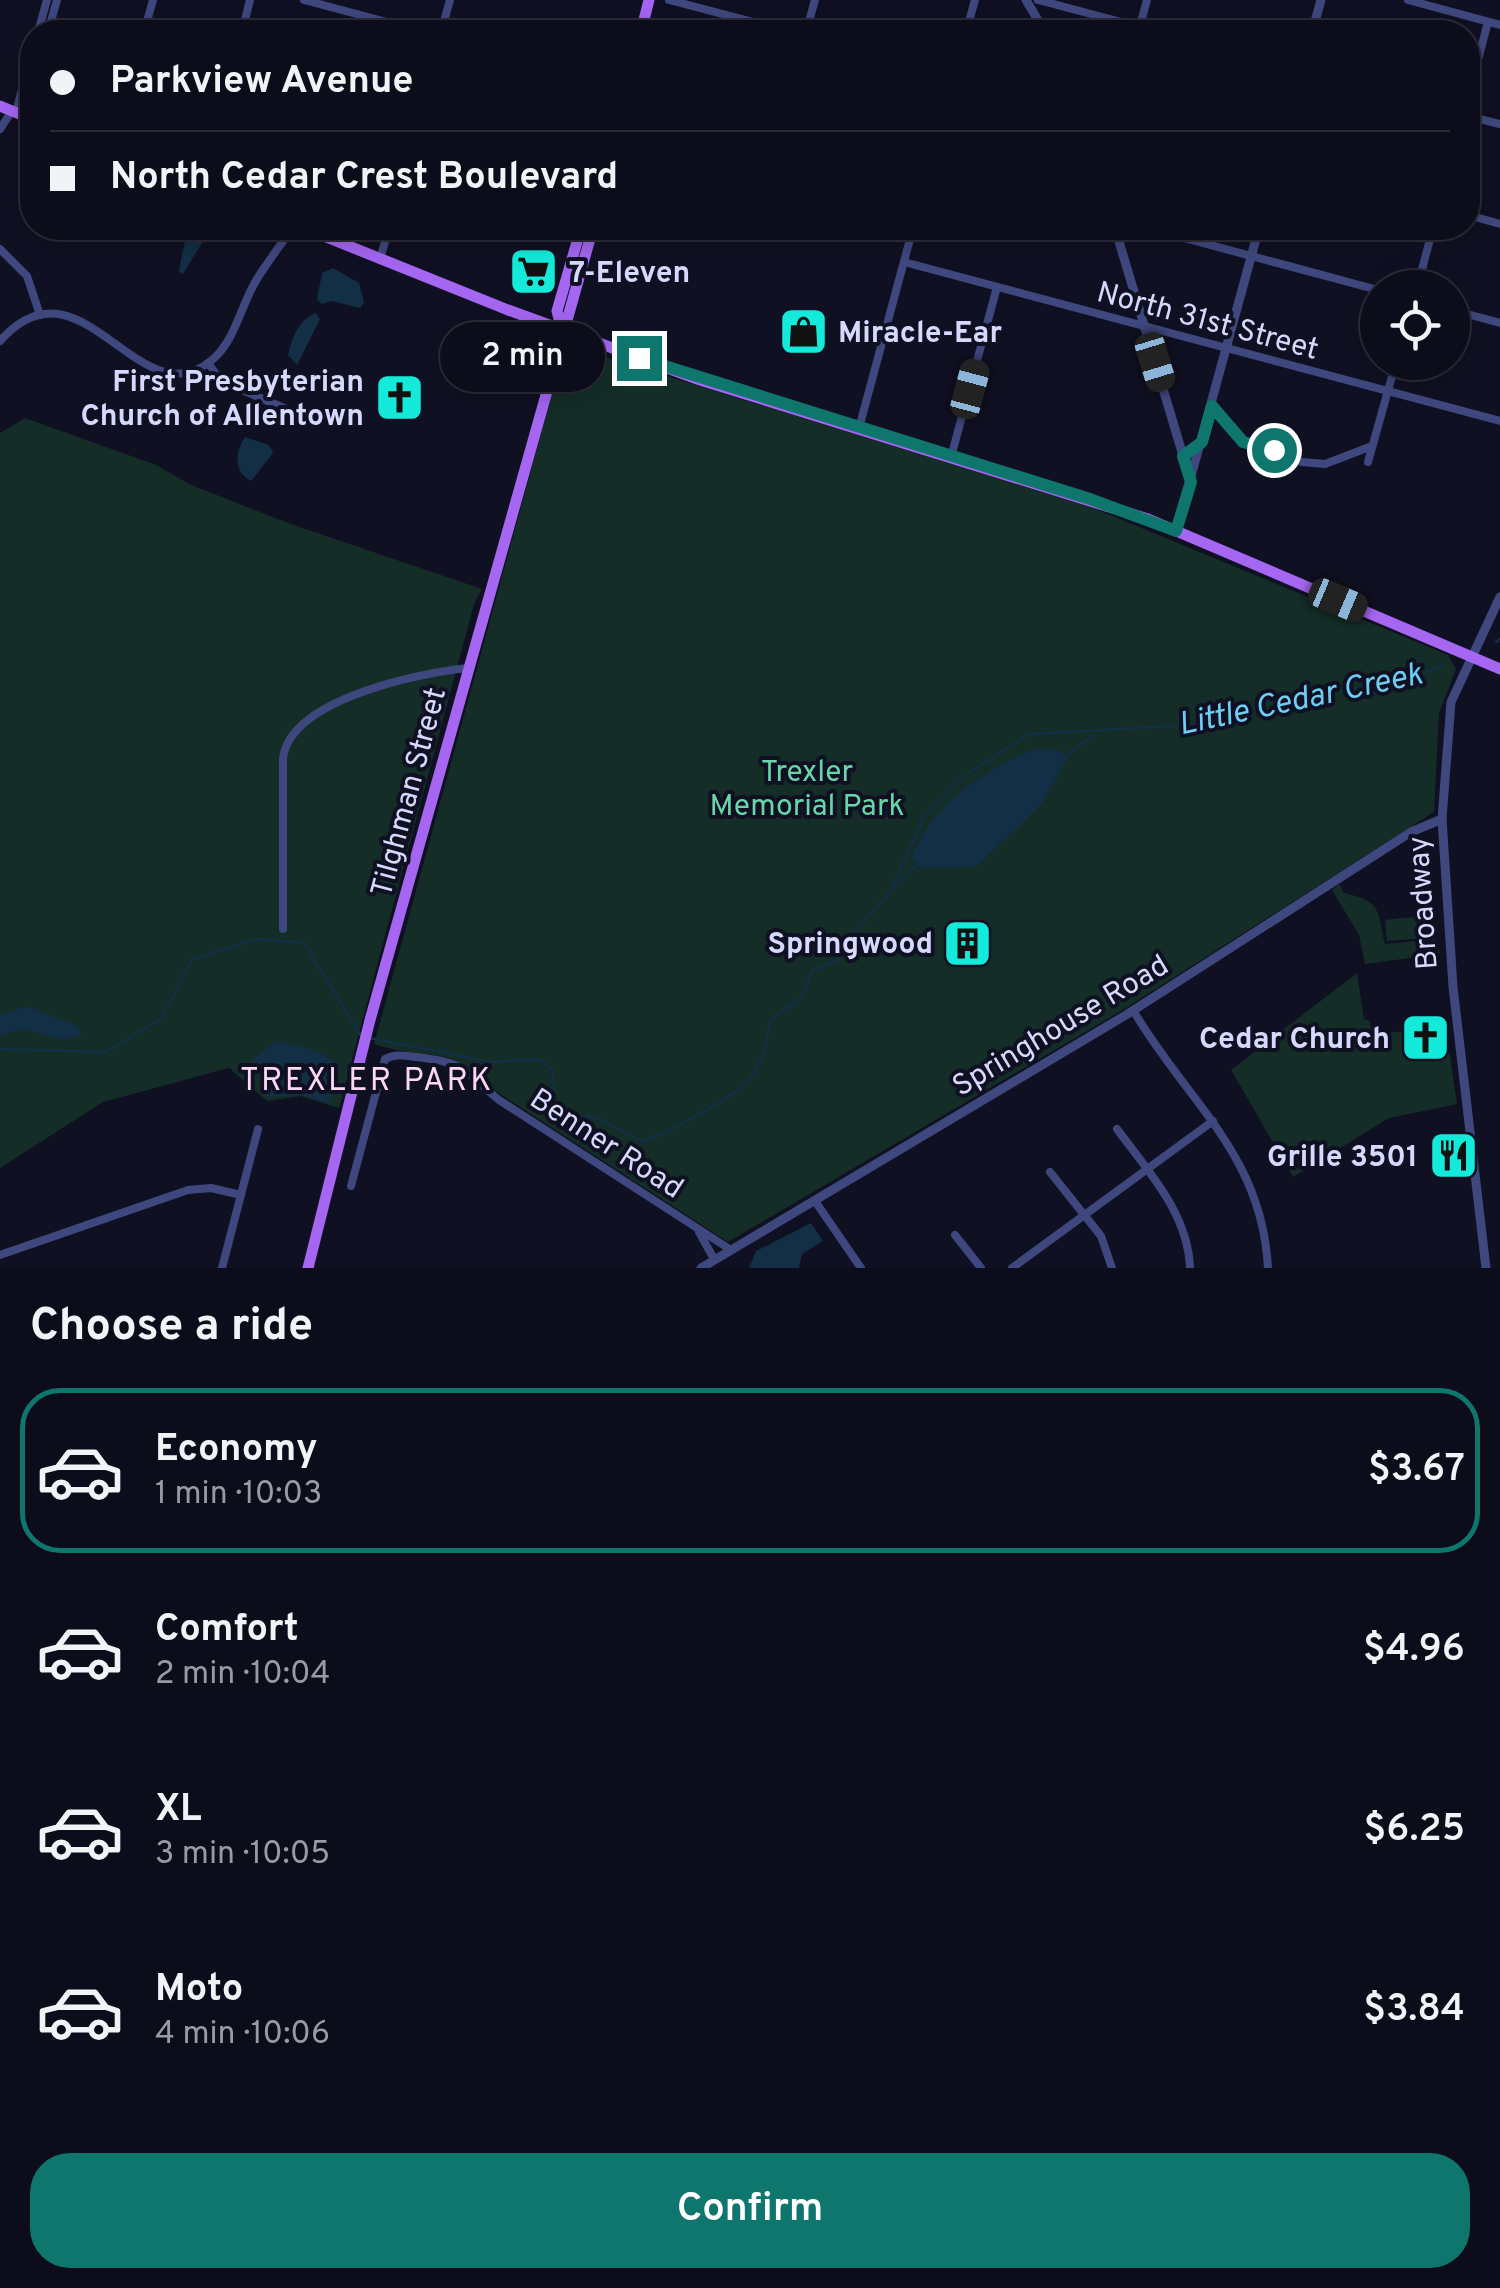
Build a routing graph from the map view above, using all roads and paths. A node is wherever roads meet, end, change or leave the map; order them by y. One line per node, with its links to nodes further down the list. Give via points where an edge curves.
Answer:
1 (304, 0): 5 (street)
2 (669, 0): 6 (street)
3 (1038, 0): 7 (street)
4 (1408, 0): 8 (street)
5 (379, 20)
6 (745, 20)
7 (1105, 20)
8 (1488, 22): 9 (street); 10 (street)
9 (1500, 25)
10 (1480, 52)
11 (17, 113): 12 (street)
12 (0, 129)
13 (284, 240): 37 (street)
14 (333, 240): 25 (main road)
15 (386, 240): 25 (street)
16 (577, 240): 34 (main road, Tilghman Street, via 557,310)
17 (589, 240): 34 (main road, Tilghman Street)
18 (910, 240): 26 (street)
19 (1119, 240): 33 (street)
20 (1192, 240): 24 (street)
21 (1257, 240): 24 (street)
22 (1430, 240): 27 (street)
23 (0, 248): 30 (street, via 27,276)
24 (1252, 256): 28 (street); 36 (street)
25 (380, 259): 34 (main road)
26 (904, 262): 29 (street, North 31st Street); 43 (street)
27 (1421, 270)
28 (1360, 285)
29 (997, 287): 33 (street, North 31st Street); 47 (street)
30 (40, 315): 35 (street); 37 (street, via 81,319 160,372)
31 (1470, 315): 32 (street)
32 (1500, 323)
33 (1144, 326): 36 (street, North 31st Street); 46 (street)
34 (562, 330): 43 (main road); 53 (main road, Tilghman Street)
35 (0, 341)
36 (1227, 348): 39 (street, North 31st Street); 40 (street)
37 (208, 363): 41 (street, via 221,380)
38 (1391, 380): 39 (street)
39 (1388, 391): 42 (street, North 31st Street); 45 (street)
40 (1212, 406): 44 (street); 45 (street, via 1243,442 1302,462 1325,464)
41 (312, 420)
42 (1500, 420)
43 (859, 428): 47 (main road)
44 (1202, 442): 46 (street); 49 (street)
45 (1372, 446): 48 (street)
46 (1183, 456): 49 (street)
47 (951, 457): 50 (main road)
48 (1368, 462)
49 (1191, 482): 50 (street)
50 (1176, 531): 52 (main road)
51 (1500, 597): 52 (street, Broadway)
52 (1470, 657): 54 (main road); 55 (street, Broadway, via 1448,716)
53 (468, 668): 56 (street, via 384,682 328,710 287,741); 73 (main road, Tilghman Street)
54 (1500, 669)
55 (1442, 819): 57 (street, Springhouse Road, via 1411,832); 81 (street, Broadway, via 1453,987)
56 (283, 930)
57 (1133, 1010): 58 (street); 65 (street, Springhouse Road)
58 (1213, 1121): 61 (street); 80 (street, via 1259,1206)
59 (258, 1129): 64 (street)
60 (1117, 1129): 61 (street)
61 (1146, 1167): 66 (street); 79 (street, via 1183,1229)
62 (1050, 1172): 66 (street)
63 (351, 1186): 67 (street, Benner Road, via 388,1056 458,1064 499,1100)
64 (242, 1196): 70 (street, via 188,1190); 72 (street)
65 (815, 1202): 69 (street, Springhouse Road); 75 (street)
66 (1084, 1214): 77 (street); 78 (street)
67 (696, 1228): 69 (street, Benner Road); 71 (street, Benner Road)
68 (956, 1235): 76 (street)
69 (731, 1250): 71 (street, Springhouse Road)
70 (0, 1255)
71 (714, 1260): 74 (street, Springhouse Road)
72 (222, 1268)
73 (308, 1268)
74 (701, 1268)
75 (861, 1268)
76 (981, 1268)
77 (1012, 1268)
78 (1112, 1268)
79 (1190, 1268)
80 (1268, 1268)
81 (1486, 1268)

